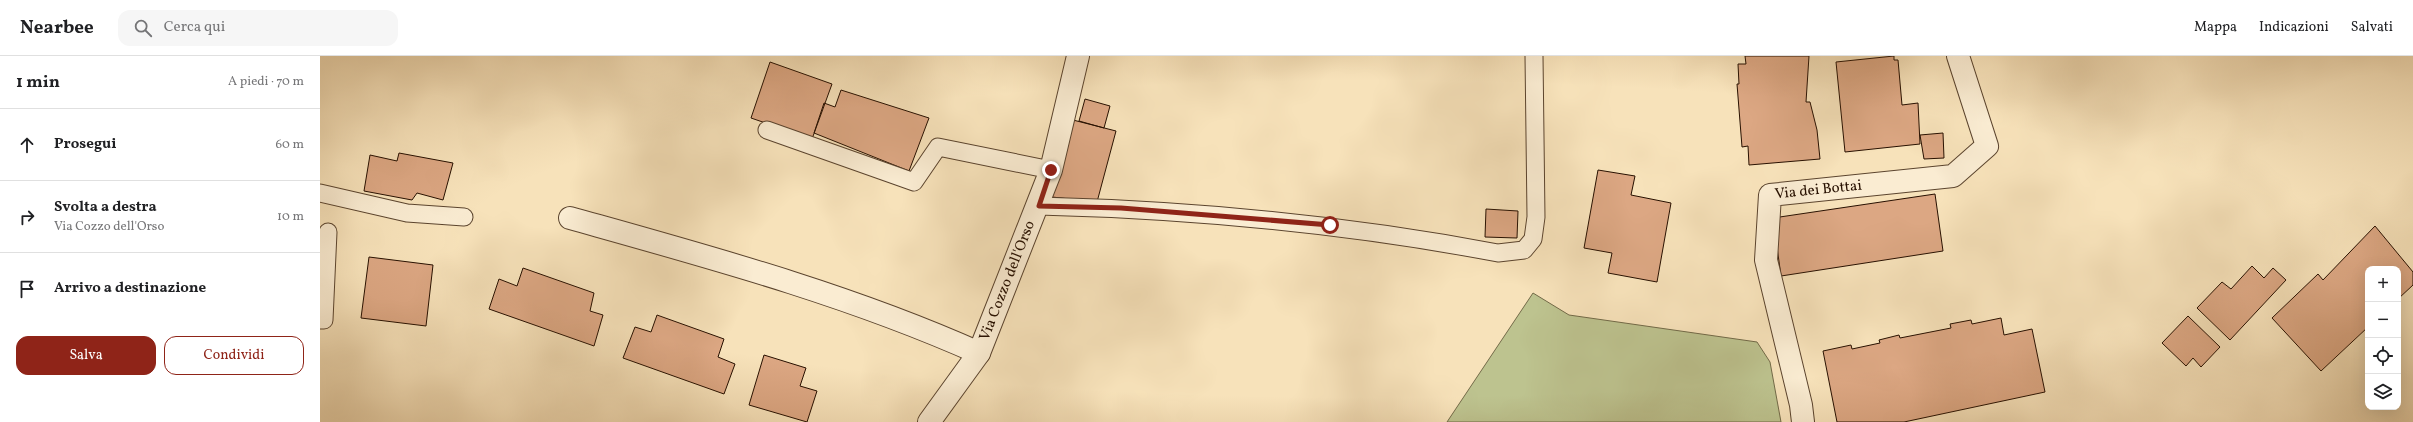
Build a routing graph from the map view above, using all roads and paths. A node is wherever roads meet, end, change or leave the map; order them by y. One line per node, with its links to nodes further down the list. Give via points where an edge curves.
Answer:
1 (1078, 56): 5 (street, Via Cozzo dell'Orso)
2 (1534, 56): 7 (lane, via 1536,217 1533,239 1524,250 1498,252 1330,225 1121,208)
3 (1958, 56): 14 (street, Via dei Bottai, via 1987,146 1953,176 1770,195 1766,260)
4 (767, 130): 5 (lane, via 914,182 938,147)
5 (1051, 170): 7 (street, Via Cozzo dell'Orso)
6 (320, 193): 8 (lane, via 407,213)
7 (1039, 206): 12 (street, Via Cozzo dell'Orso)
8 (464, 217)
9 (570, 218): 12 (street, via 769,274 916,324)
10 (328, 232): 11 (lane, via 324,320)
11 (320, 320)
12 (979, 353): 13 (street, Via Cozzo dell'Orso)
13 (929, 422)
14 (1803, 422)

